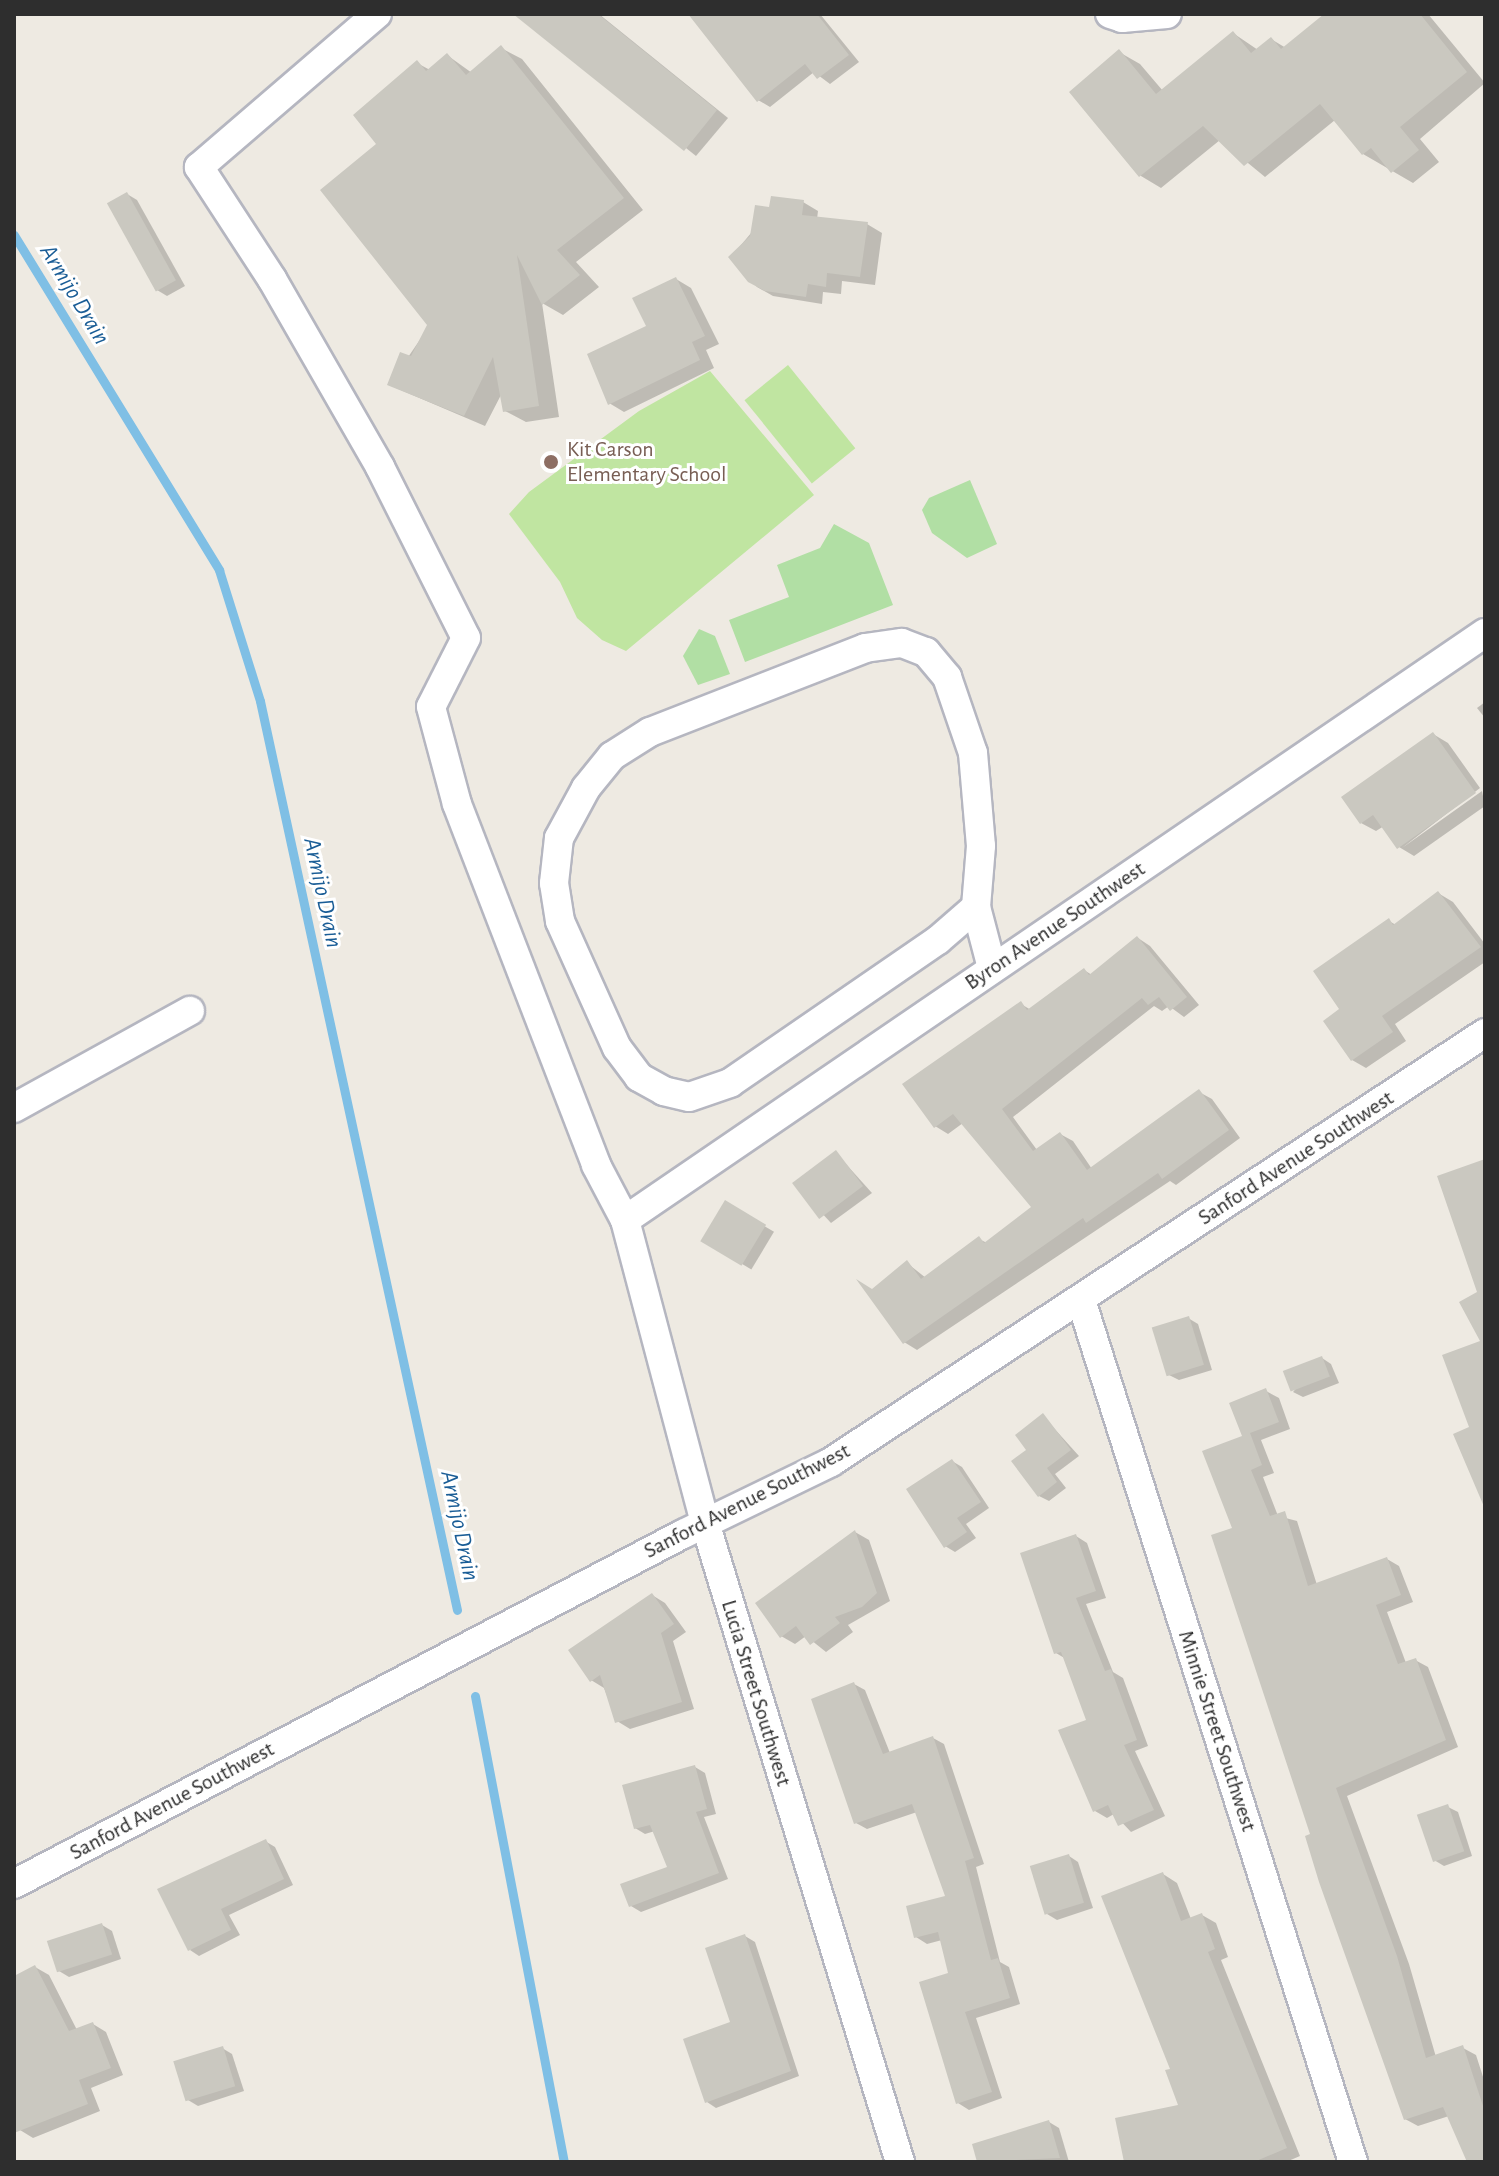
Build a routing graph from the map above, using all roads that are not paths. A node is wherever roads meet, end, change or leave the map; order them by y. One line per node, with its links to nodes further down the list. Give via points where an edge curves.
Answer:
1 (377, 14): 10 (street, Lucia Street Southwest, via 199,167 272,279 372,454 466,638 431,707 446,763 596,1165)
2 (1110, 14): 3 (street)
3 (1167, 14)
4 (1485, 633): 6 (street, Byron Avenue Southwest)
5 (976, 907): 5 (street, via 981,846 973,753 947,677 926,652 902,643 865,648 650,732 612,756 586,788 559,838 554,883 560,921 617,1048 639,1077 689,1097 730,1083 938,940); 6 (street)
6 (992, 968): 10 (street, Byron Avenue Southwest)
7 (190, 1011): 9 (street)
8 (1485, 1033): 11 (street, Sanford Avenue Southwest)
9 (14, 1108)
10 (625, 1220): 12 (street, Lucia Street Southwest)
11 (1081, 1300): 12 (street, Sanford Avenue Southwest, via 831,1462); 15 (street, Minnie Street Southwest)
12 (706, 1526): 13 (street, Sanford Avenue Southwest); 14 (street, Lucia Street Southwest)
13 (14, 1884)
14 (900, 2162)
15 (1353, 2162)

